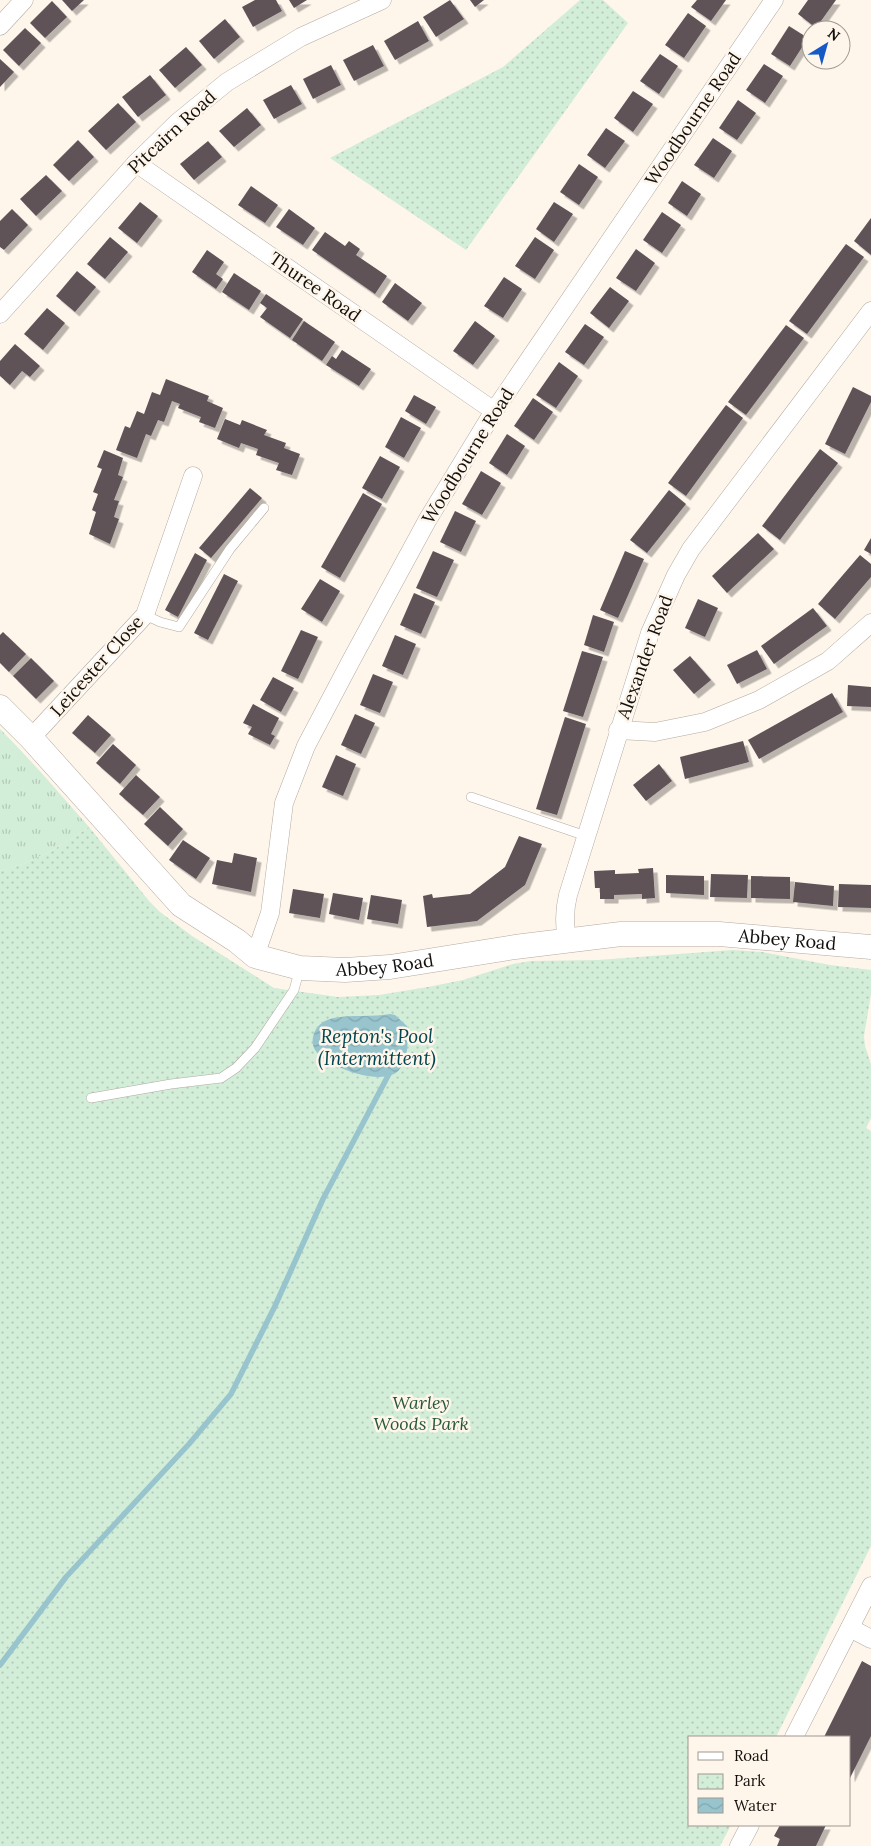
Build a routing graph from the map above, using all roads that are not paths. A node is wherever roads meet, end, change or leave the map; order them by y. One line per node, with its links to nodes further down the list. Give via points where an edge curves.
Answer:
1 (24, 0): 4 (street)
2 (382, 0): 5 (street, Pitcairn Road, via 301,37 227,82 178,122)
3 (774, 0): 8 (street, Woodbourne Road)
4 (0, 26)
5 (136, 163): 7 (street, Pitcairn Road); 8 (street, Thuree Road)
6 (871, 311): 14 (street, Alexander Road, via 691,549 650,633)
7 (0, 314)
8 (494, 411): 20 (street, Woodbourne Road, via 428,520 306,746 284,803 270,913)
9 (194, 476): 11 (street, Leicester Close)
10 (264, 508): 11 (lane, via 230,550 179,627)
11 (145, 615): 15 (street, Leicester Close)
12 (871, 624): 14 (street, via 828,661 759,700 705,722 655,732)
13 (0, 707): 15 (street, Abbey Road)
14 (618, 730): 17 (street, Alexander Road)
15 (31, 738): 20 (street, Abbey Road, via 180,905)
16 (471, 797): 17 (lane)
17 (586, 836): 18 (street, Alexander Road, via 564,911)
18 (567, 940): 19 (street, Abbey Road, via 621,934 720,934); 21 (street, Abbey Road, via 390,967)
19 (871, 948)
20 (255, 956): 21 (street, Abbey Road)
21 (300, 968): 22 (lane, via 294,990 258,1043 236,1068 221,1078)
22 (91, 1098)
23 (871, 1586): 24 (street)
24 (850, 1628): 25 (street); 26 (street)
25 (871, 1639)
26 (795, 1736)
27 (749, 1826): 28 (street)
28 (739, 1846)

